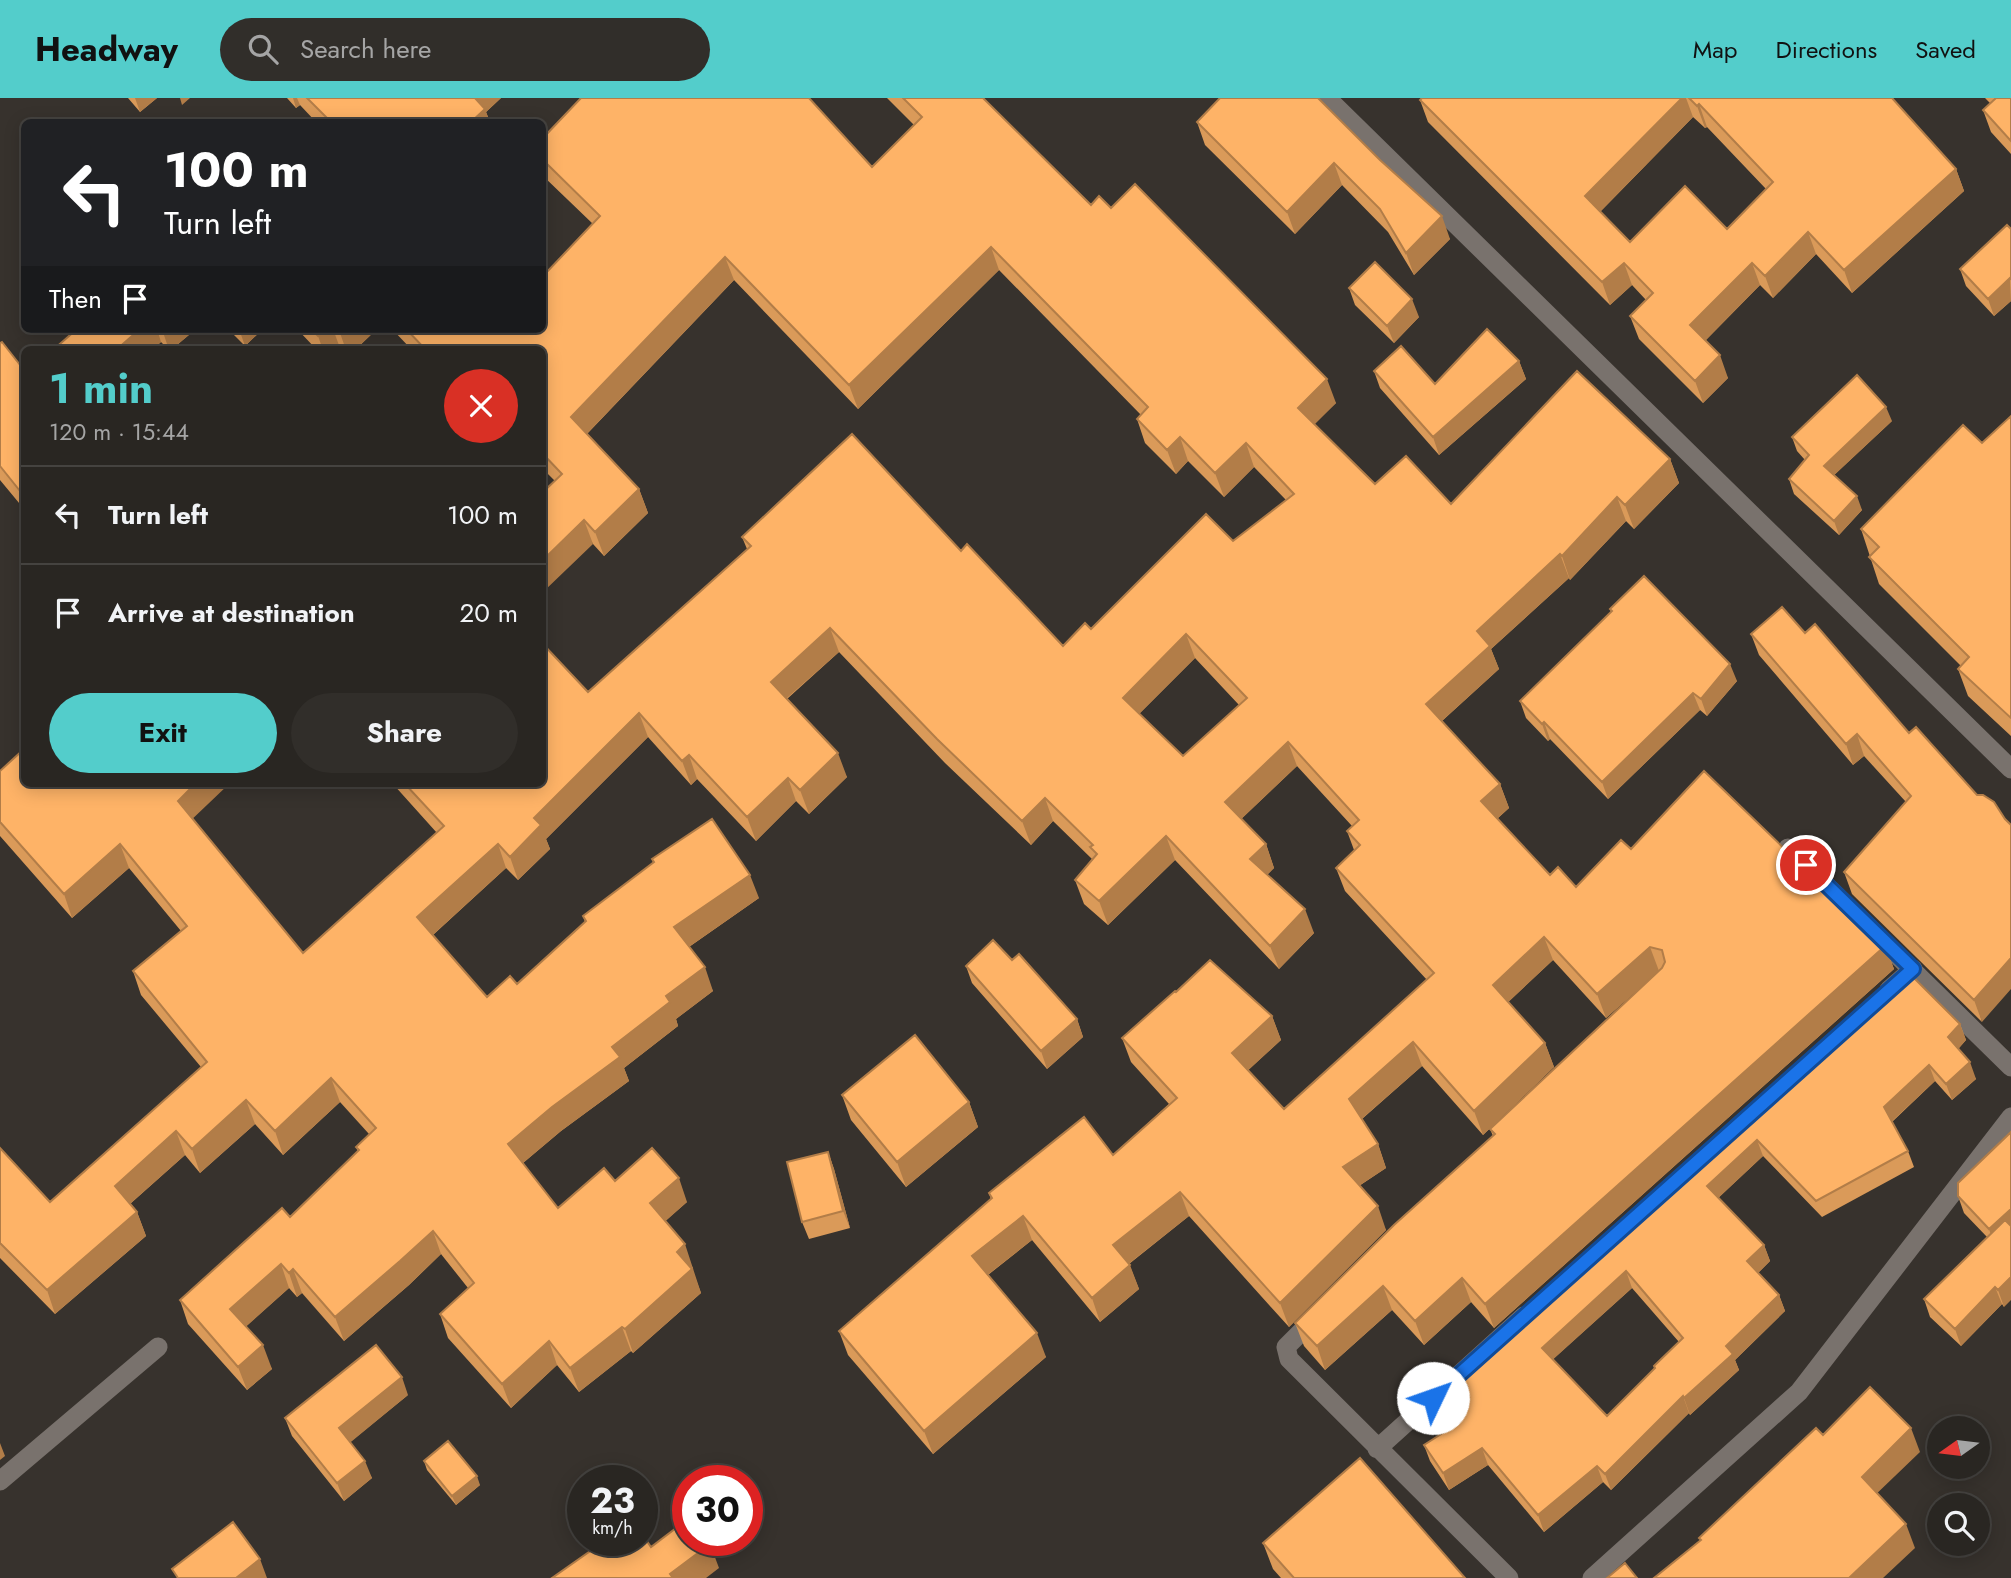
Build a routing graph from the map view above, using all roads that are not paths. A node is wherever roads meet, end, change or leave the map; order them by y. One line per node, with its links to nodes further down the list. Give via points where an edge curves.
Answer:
1 (1327, 98): 2 (street)
2 (2011, 769)
3 (1788, 848): 4 (street)
4 (1913, 969): 5 (street); 6 (street)
5 (1872, 1006)
6 (2011, 1067)
7 (2011, 1117): 14 (street, via 1800,1392)
8 (1333, 1301): 11 (street, via 1286,1347 1289,1359)
9 (1539, 1302): 11 (street)
10 (158, 1347): 12 (street)
11 (1377, 1449): 13 (street)
12 (0, 1481)
13 (1509, 1578)
14 (1592, 1578)

